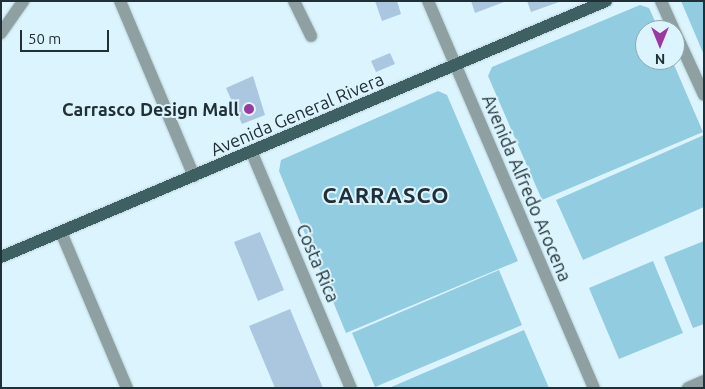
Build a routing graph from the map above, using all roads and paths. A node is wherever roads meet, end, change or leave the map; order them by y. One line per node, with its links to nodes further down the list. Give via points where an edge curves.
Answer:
1 (23, 1): 8 (street)
2 (120, 1): 14 (street)
3 (294, 1): 9 (street)
4 (428, 1): 11 (street, Avenida Alfredo Arocena)
5 (606, 1): 11 (main road, Avenida General Rivera)
6 (661, 1): 7 (street)
7 (670, 20)
8 (1, 33)
9 (312, 36)
10 (685, 53): 12 (street)
11 (455, 65): 13 (main road, Avenida General Rivera); 20 (street, Avenida Alfredo Arocena)
12 (704, 95)
13 (252, 153): 14 (main road, Avenida General Rivera); 19 (street, Costa Rica)
14 (194, 176): 15 (main road, Avenida General Rivera)
15 (61, 232): 16 (main road, Avenida General Rivera); 18 (street)
16 (2, 254)
17 (704, 381): 21 (street)
18 (126, 388)
19 (352, 388)
20 (594, 388)
21 (688, 388)

